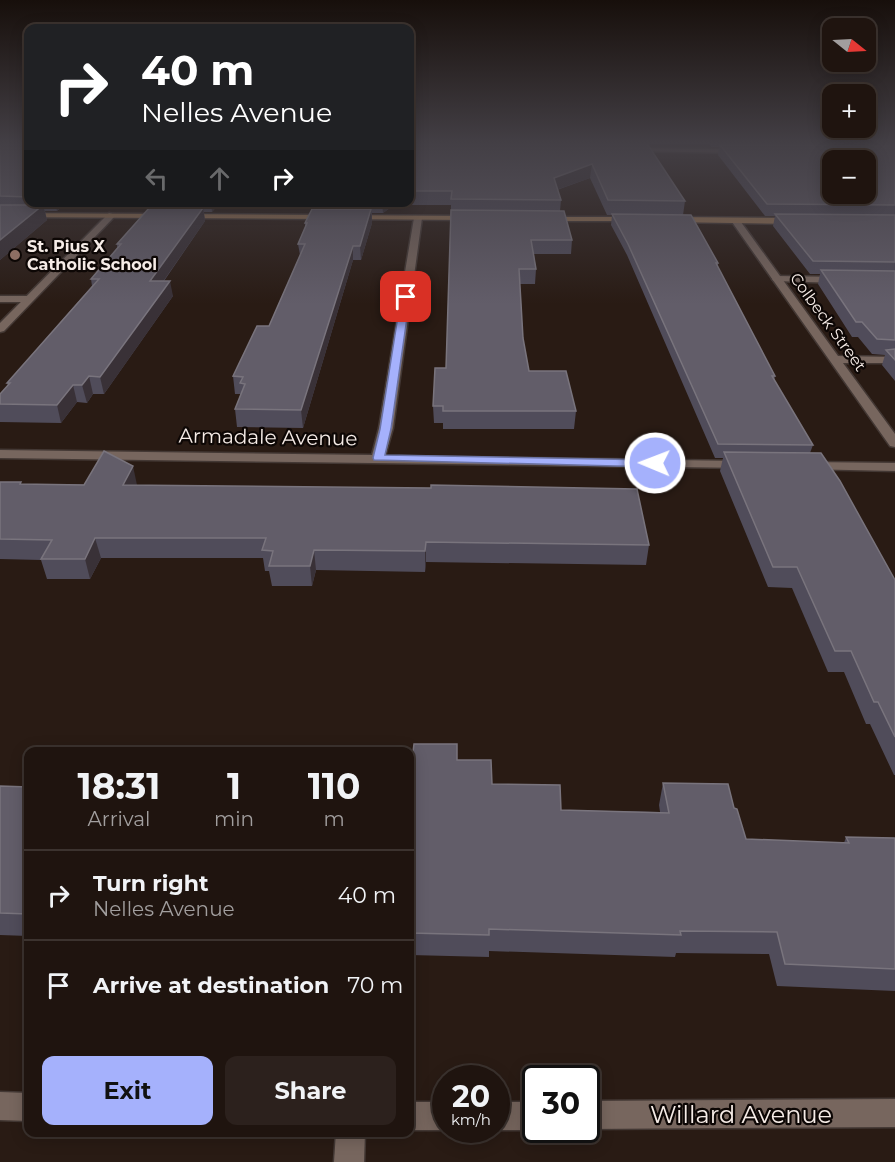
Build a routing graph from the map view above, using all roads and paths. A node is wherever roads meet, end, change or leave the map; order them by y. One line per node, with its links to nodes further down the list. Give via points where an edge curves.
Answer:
1 (183, 207): 4 (street)
2 (0, 215): 3 (main road)
3 (112, 215): 4 (main road); 15 (street)
4 (176, 216): 5 (main road)
5 (418, 218): 6 (main road); 21 (street, via 386,429)
6 (488, 218)
7 (534, 219): 8 (main road)
8 (638, 219)
9 (661, 220): 10 (main road)
10 (735, 220): 11 (main road); 12 (street, Colbeck Street)
11 (806, 221)
12 (777, 279): 13 (street); 17 (street, Colbeck Street)
13 (848, 280)
14 (0, 299): 15 (street)
15 (28, 299): 16 (street)
16 (0, 329)
17 (835, 359): 18 (street); 19 (street, Colbeck Street)
18 (895, 360)
19 (895, 443)
20 (0, 454): 21 (street, Armadale Avenue)
21 (378, 458): 22 (street, Armadale Avenue)
22 (757, 465)
23 (793, 466): 24 (street)
24 (895, 467)
25 (0, 1106): 26 (street)
26 (24, 1107)
27 (895, 1113): 28 (street, Willard Avenue)
28 (600, 1115)
29 (414, 1116): 30 (street)
30 (432, 1116)
31 (351, 1137): 32 (street)
32 (349, 1162)

